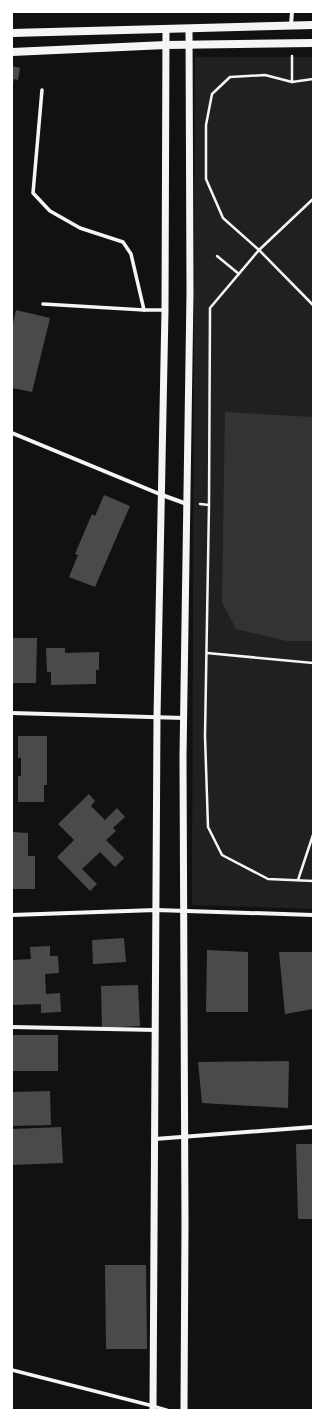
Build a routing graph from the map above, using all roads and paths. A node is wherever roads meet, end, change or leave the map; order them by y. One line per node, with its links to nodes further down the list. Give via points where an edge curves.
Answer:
1 (292, 12): 2 (street)
2 (291, 25): 3 (main road); 4 (main road)
3 (313, 25)
4 (189, 29): 5 (main road); 10 (street)
5 (166, 30): 6 (main road); 9 (street)
6 (12, 33)
7 (293, 43): 8 (main road); 10 (main road); 13 (path)
8 (313, 43)
9 (166, 45): 10 (main road); 11 (main road); 22 (street)
10 (190, 45): 25 (street)
11 (12, 52)
12 (313, 79): 13 (path)
13 (292, 82): 16 (path, via 265,75 230,77 212,94 206,125 206,179 223,218)
14 (42, 90): 21 (street, via 34,194 50,211 80,228 123,242 131,254)
15 (313, 199): 16 (path)
16 (259, 250): 18 (path); 20 (path)
17 (217, 256): 18 (path)
18 (239, 274): 26 (path, via 210,308)
19 (43, 304): 21 (street)
20 (312, 304)
21 (144, 310): 22 (street)
22 (165, 310): 24 (street)
23 (12, 433): 24 (street)
24 (162, 495): 25 (street); 29 (street)
25 (187, 504): 30 (street)
26 (207, 653): 27 (path); 32 (path, via 205,736 208,827 222,854 268,879)
27 (313, 663)
28 (12, 713): 29 (street)
29 (157, 718): 30 (street); 34 (street)
30 (184, 718): 35 (street)
31 (313, 835): 32 (path)
32 (298, 880): 33 (path)
33 (313, 881)
34 (156, 910): 35 (street); 36 (street); 39 (street)
35 (184, 911): 37 (street); 41 (street)
36 (12, 915)
37 (313, 915)
38 (12, 1027): 39 (street)
39 (156, 1030): 42 (street)
40 (313, 1128): 41 (street)
41 (185, 1136): 42 (street); 46 (street)
42 (155, 1139): 44 (street)
43 (12, 1370): 44 (street)
44 (153, 1408): 45 (lane)
45 (167, 1410)
46 (184, 1410)

